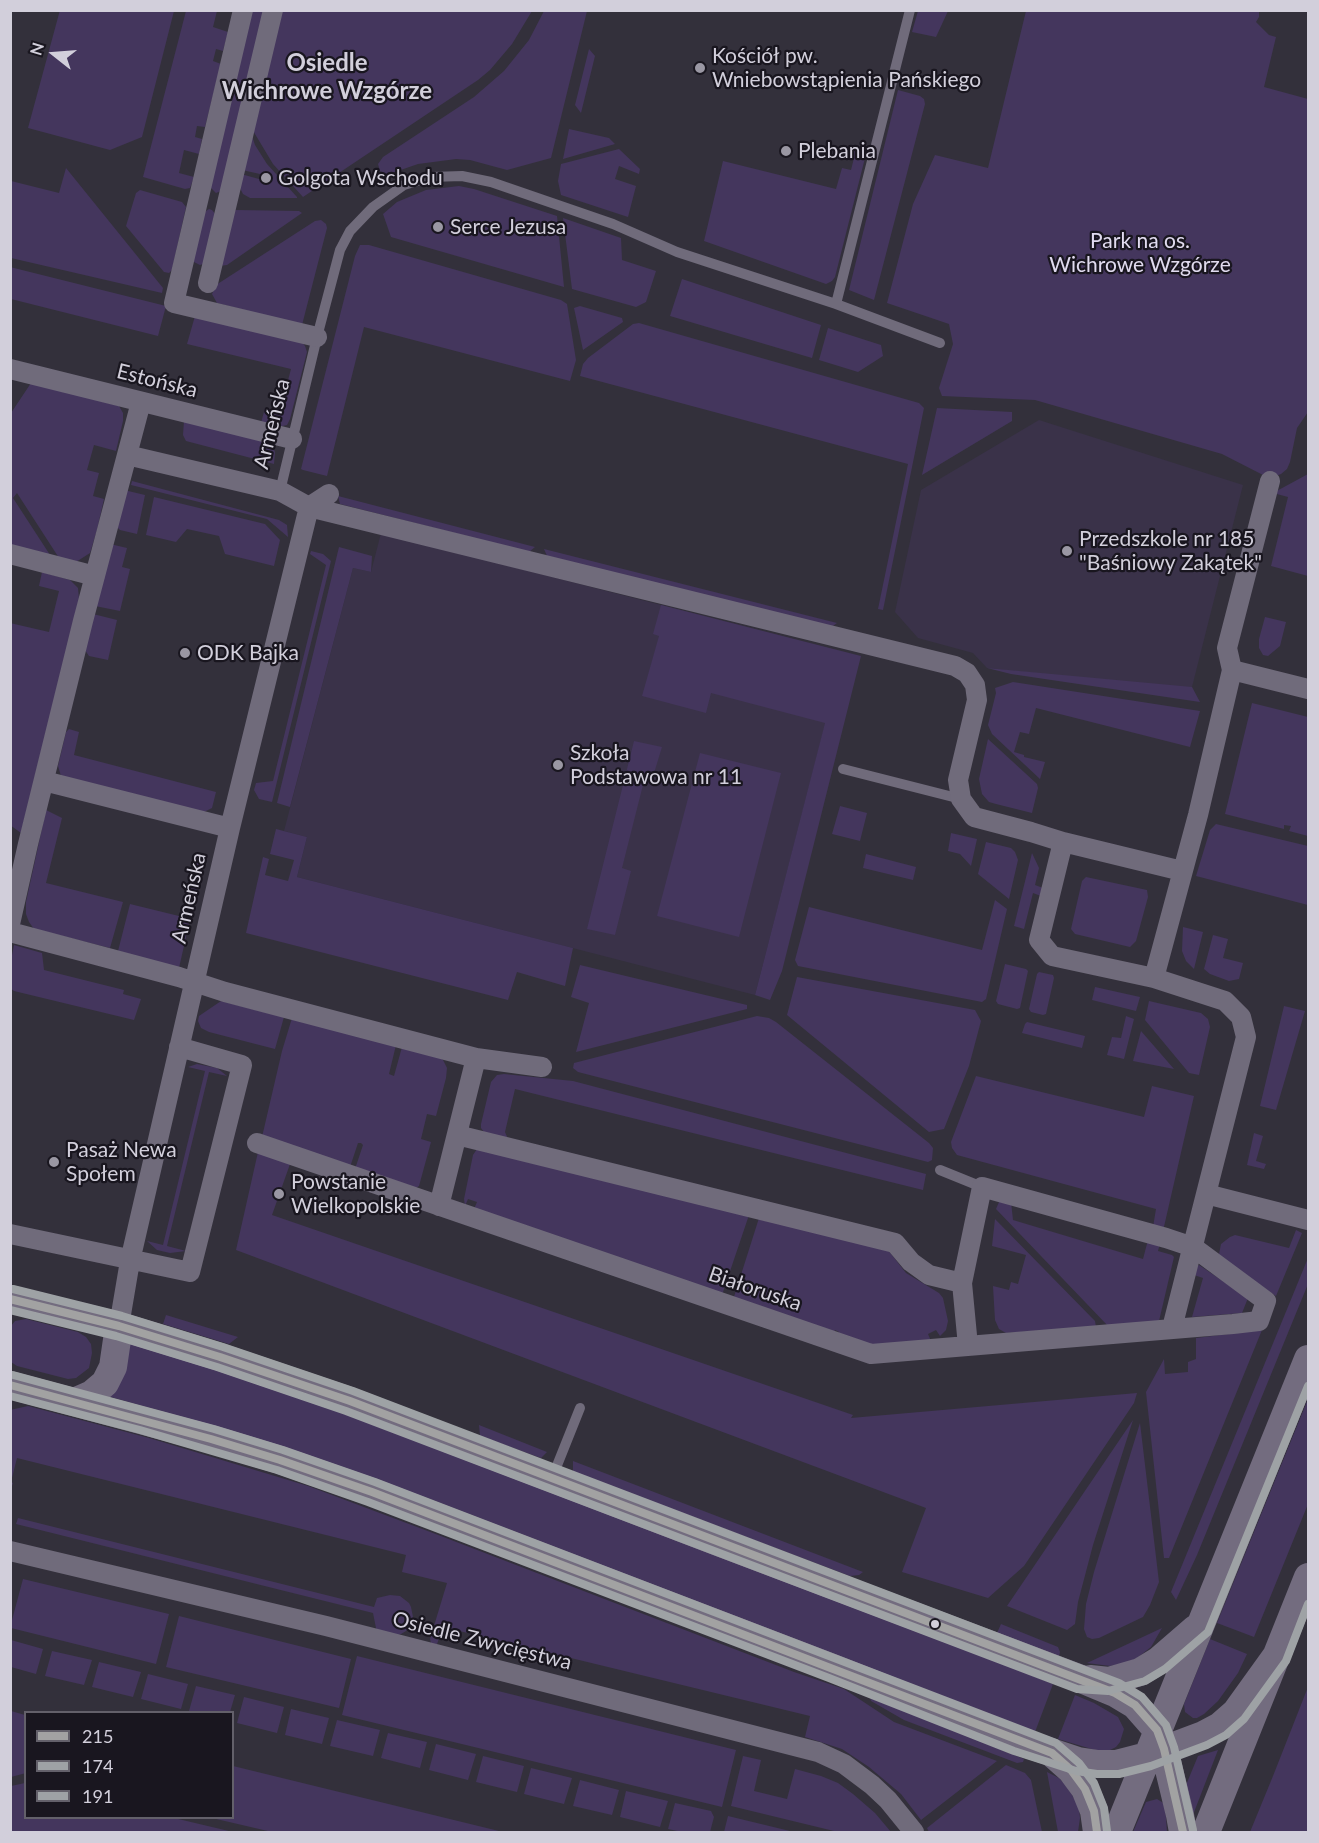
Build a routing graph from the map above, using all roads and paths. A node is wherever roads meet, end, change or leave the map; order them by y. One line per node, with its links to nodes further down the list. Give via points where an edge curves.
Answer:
1 (243, 10): 6 (street, via 174,303)
2 (273, 10): 4 (street)
3 (910, 10): 5 (lane)
4 (208, 283)
5 (836, 304): 6 (lane, Armeńska, via 677,252 613,224 491,182 431,177 404,185 373,207 350,231 340,250); 7 (lane, Armeńska)
6 (317, 337): 10 (lane, Armeńska)
7 (940, 343)
8 (10, 369): 9 (street, Estońska)
9 (141, 402): 10 (street, Estońska); 11 (street)
10 (292, 439): 13 (lane, Armeńska)
11 (127, 454): 13 (street); 17 (street)
12 (1270, 481): 18 (street, via 1227,648)
13 (280, 491): 15 (street, Armeńska)
14 (329, 494): 15 (street)
15 (309, 507): 22 (street, via 847,632 955,666 967,673 975,685 977,700); 23 (street, Armeńska)
16 (10, 554): 17 (street)
17 (94, 576): 21 (street)
18 (1232, 670): 19 (street); 25 (street)
19 (1308, 689)
20 (843, 769): 22 (lane)
21 (49, 782): 23 (street); 26 (street, via 28,844)
22 (960, 789): 24 (street, via 974,817)
23 (230, 828): 29 (street, Armeńska)
24 (1063, 842): 25 (street); 28 (street, via 1040,939 1052,956)
25 (1182, 871): 28 (street)
26 (10, 924)
27 (10, 932): 29 (street)
28 (1154, 978): 37 (street, via 1226,1001 1241,1017 1246,1037)
29 (195, 982): 30 (street, Armeńska); 31 (street)
30 (180, 1047): 42 (street, Armeńska); 42 (street, via 242,1065 190,1272)
31 (476, 1058): 32 (street); 33 (street)
32 (542, 1067)
33 (457, 1135): 38 (street); 43 (street, via 895,1243 911,1263 929,1275)
34 (256, 1143): 38 (street, Białoruska)
35 (940, 1170): 36 (lane)
36 (982, 1187): 41 (street); 43 (street)
37 (1206, 1194): 39 (street); 41 (street)
38 (439, 1206): 47 (street, Białoruska, via 871,1354)
39 (1308, 1220)
40 (10, 1234): 42 (street)
41 (1192, 1247): 46 (street); 46 (street, Białoruska, via 1266,1301 1258,1321)
42 (130, 1261): 45 (street, Armeńska)
43 (962, 1283): 47 (street)
44 (14, 1302): 45 (street)
45 (119, 1326): 50 (street, via 113,1367 105,1383); 52 (street, via 351,1401)
46 (1173, 1328): 47 (street, Białoruska)
47 (968, 1346)
48 (1308, 1359): 55 (street)
49 (16, 1389): 50 (street)
50 (76, 1401): 59 (street, via 270,1457 372,1492)
51 (580, 1407): 52 (lane)
52 (552, 1478): 57 (street)
53 (10, 1551): 60 (street, Osiedle Zwycięstwa, via 326,1626 818,1752 844,1764 872,1785)
54 (1308, 1577): 56 (street)
55 (1199, 1626): 57 (street, via 1140,1672 1109,1681); 58 (street)
56 (1277, 1655): 58 (street, via 1236,1712 1220,1726 1203,1735); 64 (street)
57 (1082, 1679): 58 (street, via 1135,1705)
58 (1156, 1745): 59 (street, via 1116,1764 1078,1761); 62 (street); 63 (street)
59 (1052, 1753): 61 (street, via 1085,1789)
60 (914, 1833)
61 (1097, 1833)
62 (1117, 1833)
63 (1183, 1833)
64 (1206, 1833)

